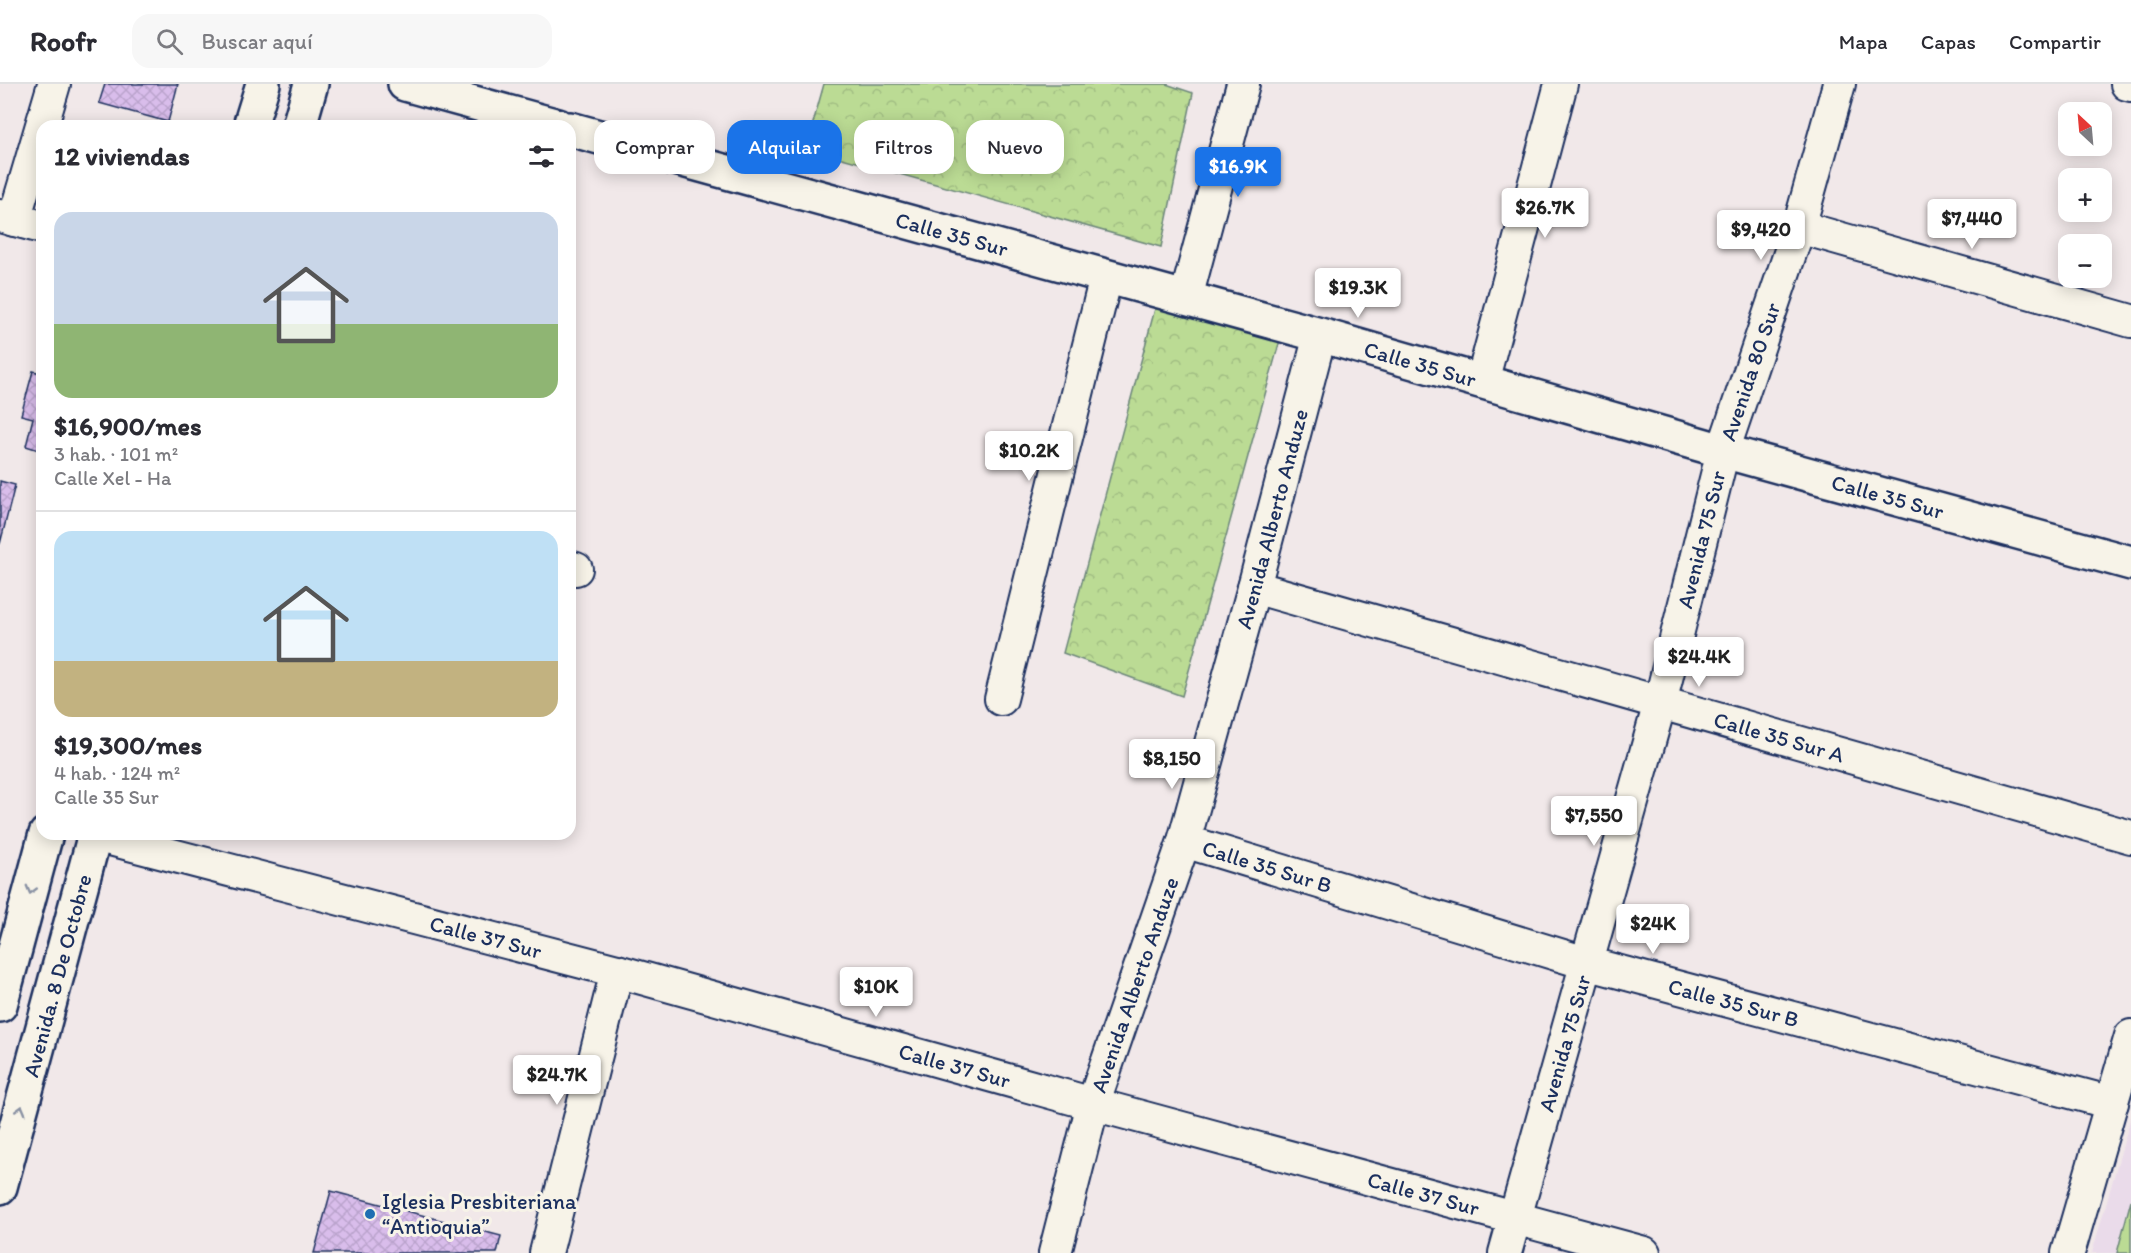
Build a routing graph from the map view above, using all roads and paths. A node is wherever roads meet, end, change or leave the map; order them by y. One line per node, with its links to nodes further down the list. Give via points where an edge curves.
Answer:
1 (54, 84): 8 (street)
2 (263, 84): 9 (main road)
3 (311, 84): 10 (main road)
4 (405, 84): 11 (main road)
5 (1561, 84): 20 (street)
6 (1839, 84): 15 (street, Avenida 80 Sur)
7 (1238, 85): 17 (street)
8 (45, 120)
9 (252, 120)
10 (301, 120)
11 (536, 120)
12 (576, 131): 16 (main road, Calle 35 Sur)
13 (36, 154): 14 (street)
14 (19, 221)
15 (1799, 227): 18 (street); 21 (street, Avenida 80 Sur)
16 (1106, 276): 17 (main road, Calle 35 Sur); 24 (street)
17 (1186, 298): 19 (main road, Calle 35 Sur)
18 (2131, 321)
19 (1320, 335): 20 (main road, Calle 35 Sur); 23 (street, Avenida Alberto Anduze)
20 (1482, 382): 21 (main road, Calle 35 Sur)
21 (1723, 451): 22 (main road, Calle 35 Sur); 25 (street, Avenida 75 Sur)
22 (2131, 563)
23 (1254, 587): 25 (street, Calle 35 Sur A); 30 (street, Avenida Alberto Anduze)
24 (1001, 699)
25 (1660, 703): 26 (street, Calle 35 Sur A); 31 (street, Avenida 75 Sur)
26 (2131, 837)
27 (44, 840): 33 (main road, one-way to 33)
28 (91, 840): 37 (main road, Avenida. 8 De Octobre, one-way to 28)
29 (116, 840): 32 (street, Calle 37 Sur)
30 (1184, 841): 31 (street, Calle 35 Sur B); 36 (street, Avenida Alberto Anduze)
31 (1586, 963): 35 (street, Calle 35 Sur B); 38 (street, Avenida 75 Sur)
32 (617, 971): 36 (street, Calle 37 Sur); 39 (street)
33 (0, 1005)
34 (2131, 1036): 35 (street)
35 (2112, 1103): 43 (street)
36 (1093, 1104): 38 (street, Calle 37 Sur); 40 (street, Avenida Alberto Anduze)
37 (0, 1187)
38 (1514, 1218): 41 (street, Avenida 75 Sur); 42 (street, Calle 37 Sur)
39 (546, 1253)
40 (1055, 1253)
41 (1505, 1253)
42 (1644, 1253)
43 (2068, 1253)

